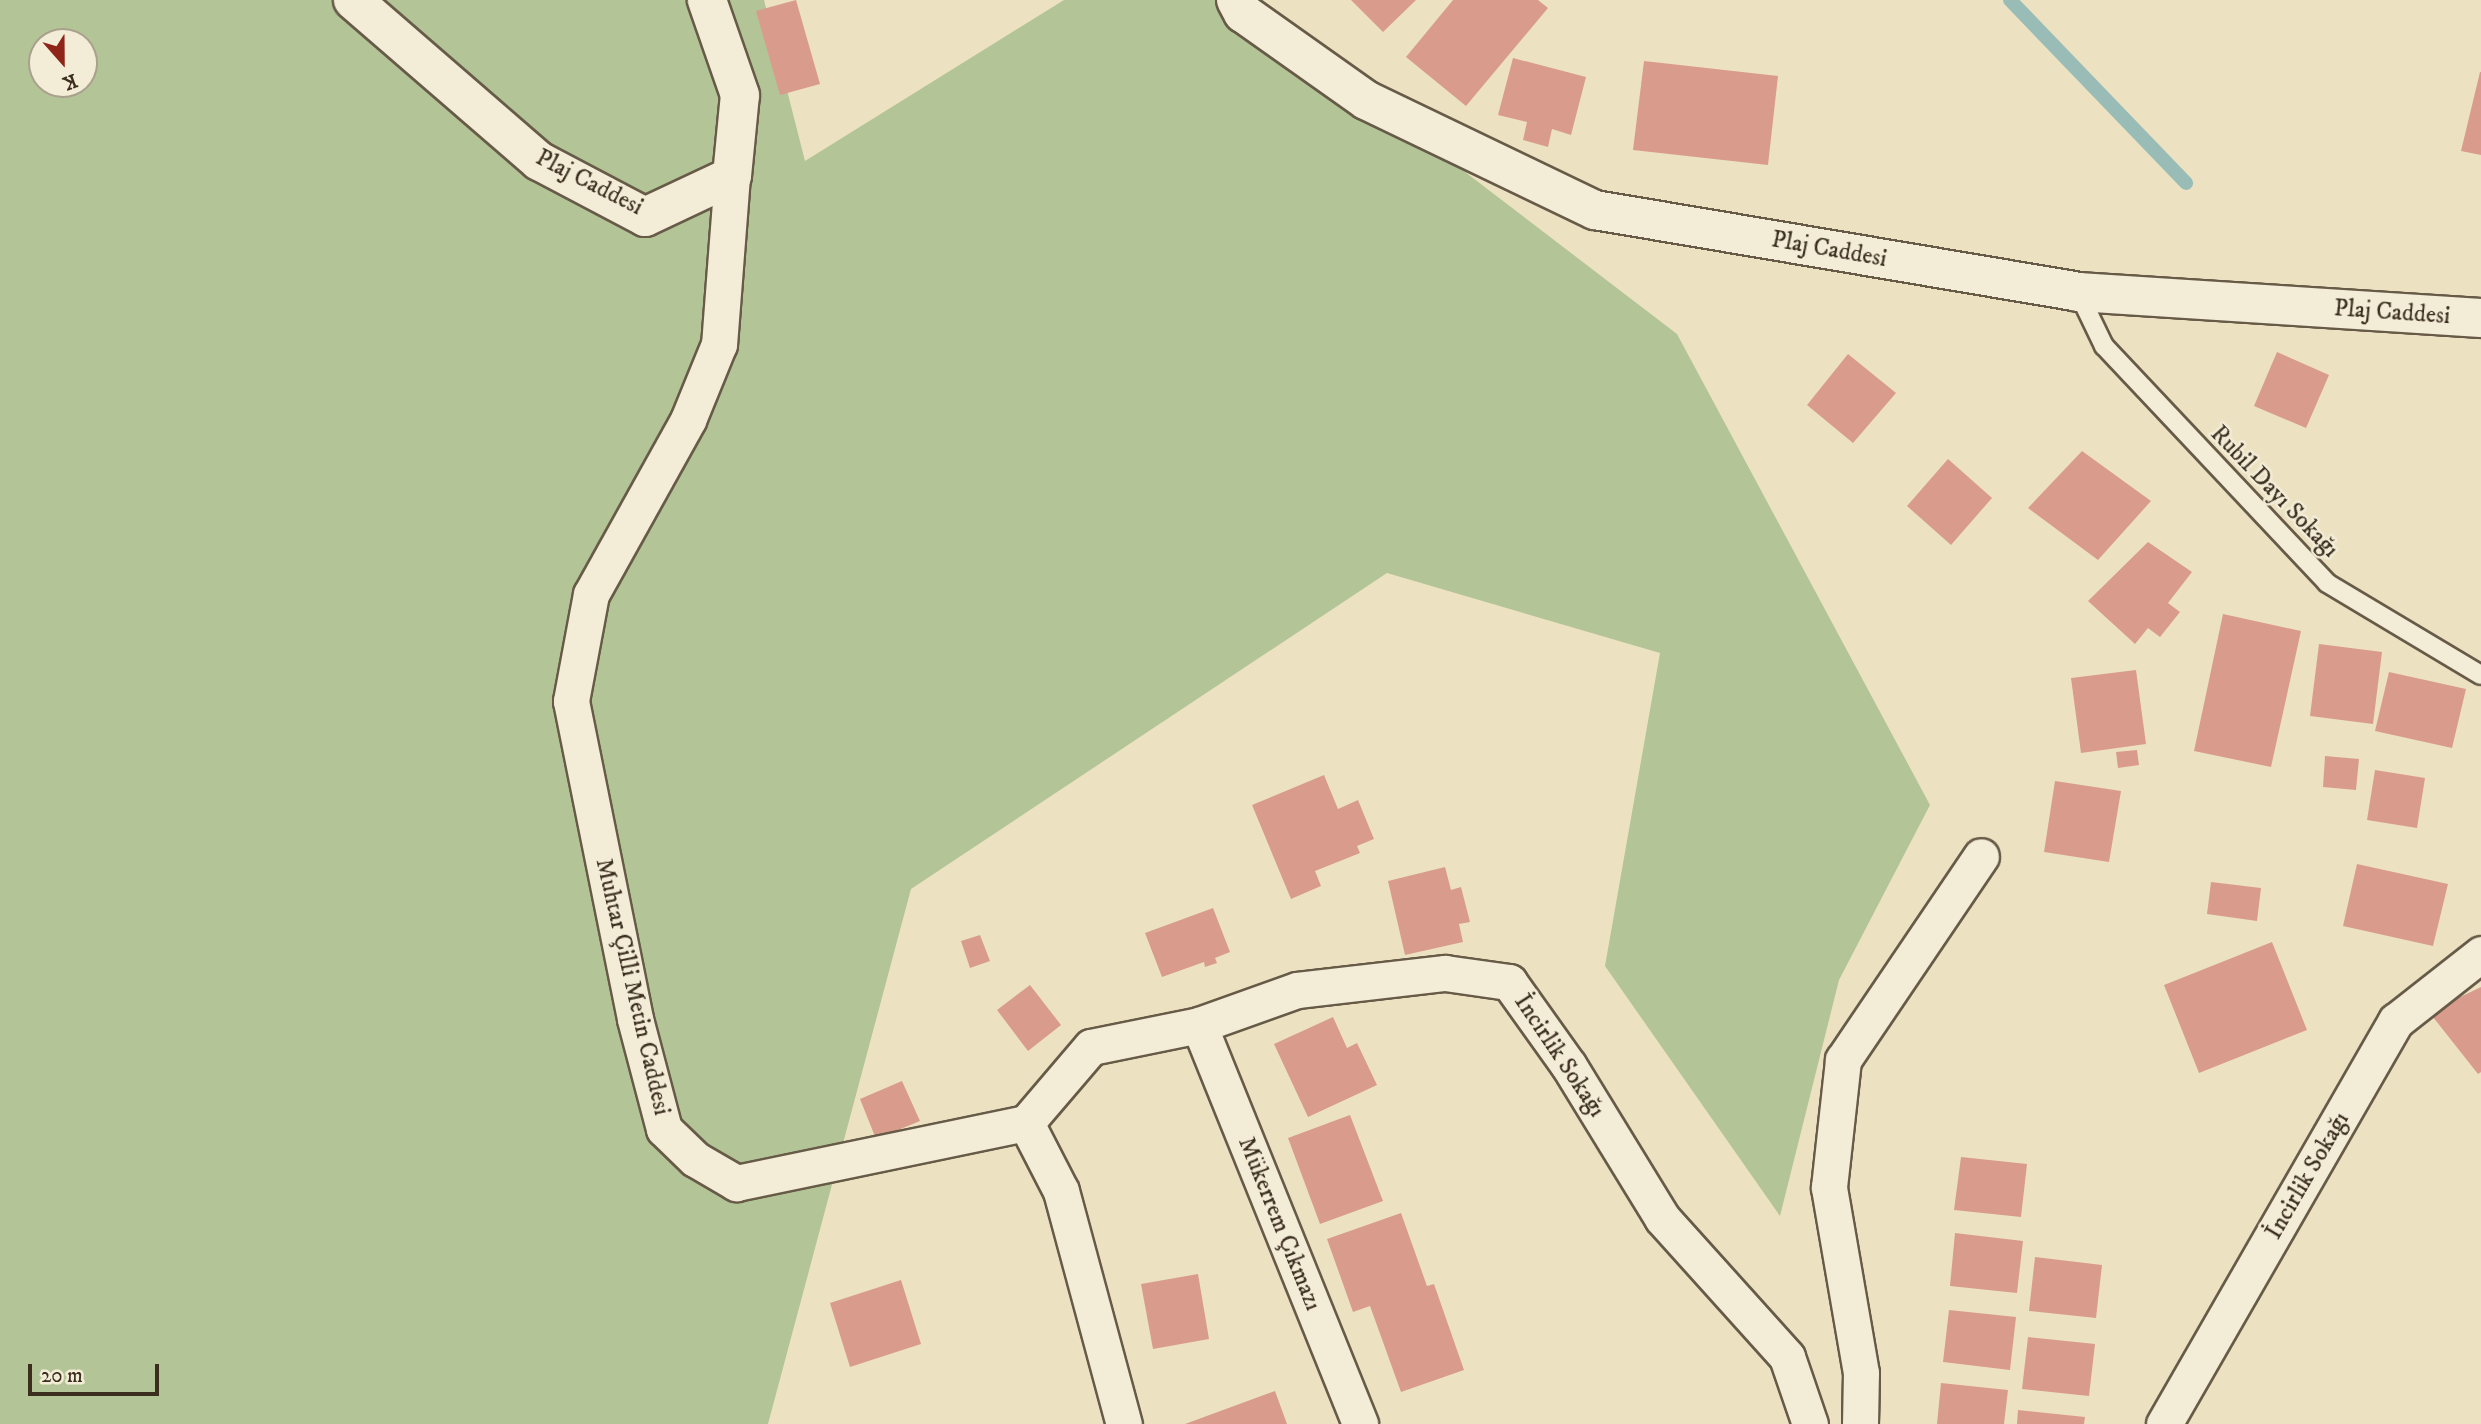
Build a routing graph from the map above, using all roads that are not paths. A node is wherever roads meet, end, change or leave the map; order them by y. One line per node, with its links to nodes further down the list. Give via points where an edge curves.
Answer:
1 (353, 0): 4 (street, Plaj Caddesi, via 539,161 645,217)
2 (707, 0): 4 (street, via 740,95)
3 (1236, 0): 5 (street, Plaj Caddesi, via 1243,13 1366,100 1595,210)
4 (732, 176): 11 (street, Muhtar Çilli Metin Caddesi, via 719,344 688,420 591,594 571,701 635,1019 664,1129 695,1159 736,1183)
5 (2078, 292): 6 (street, Plaj Caddesi); 7 (lane, Rubil Dayı Sokağı, via 2104,346 2327,583)
6 (2481, 318)
7 (2481, 675)
8 (1981, 856): 15 (street, via 1843,1060 1829,1186 1861,1373)
9 (2481, 954): 16 (street, İncirlik Sokağı, via 2396,1021)
10 (1199, 1025): 11 (street, İncirlik Sokağı, via 1091,1047); 13 (street, Mükerrem Çıkmazı); 14 (street, İncirlik Sokağı, via 1297,990 1445,973 1509,982 1569,1066 1662,1218 1787,1357)
11 (1026, 1123): 12 (street, via 1061,1191)
12 (1124, 1424)
13 (1360, 1424)
14 (1810, 1424)
15 (1860, 1424)
16 (2164, 1424)

